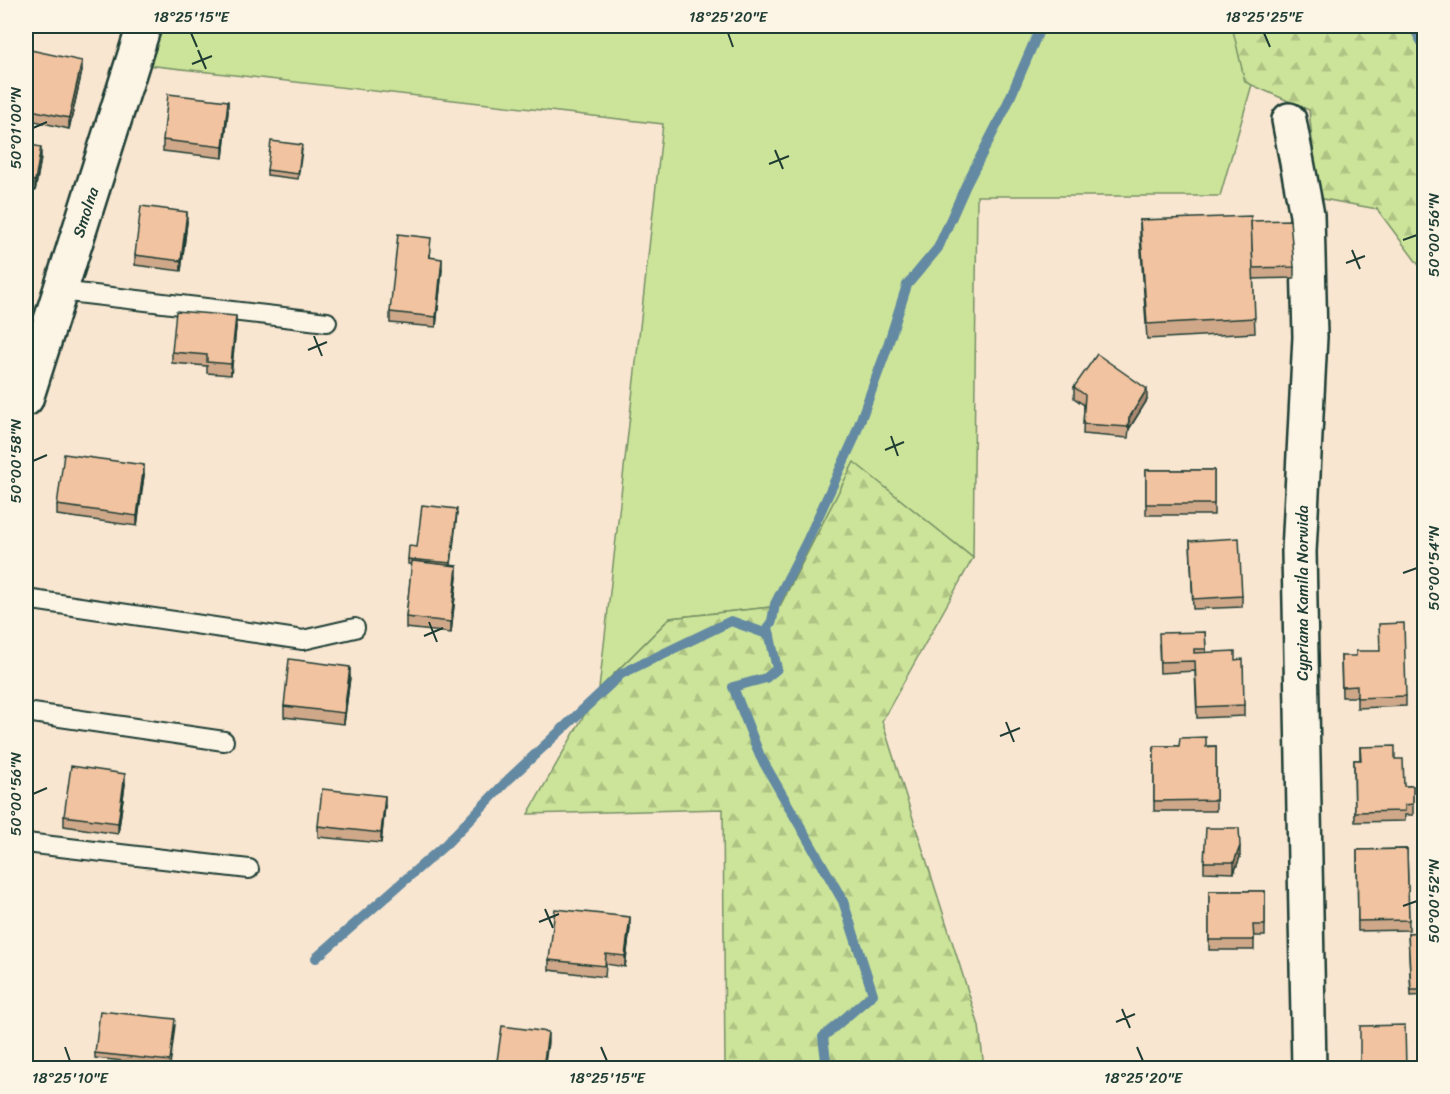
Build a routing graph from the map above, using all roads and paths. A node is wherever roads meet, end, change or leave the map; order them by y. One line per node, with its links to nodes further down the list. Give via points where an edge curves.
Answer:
1 (144, 26): 3 (street, Smolna)
2 (1289, 120): 12 (street, Cypriana Kamila Norwida, via 1308,215 1310,337 1299,552)
3 (60, 291): 4 (lane); 5 (street, Smolna)
4 (327, 322)
5 (26, 399)
6 (26, 599): 7 (lane, via 303,640)
7 (355, 628)
8 (26, 712): 9 (lane)
9 (224, 741)
10 (26, 843): 11 (lane)
11 (249, 869)
12 (1309, 1068)

